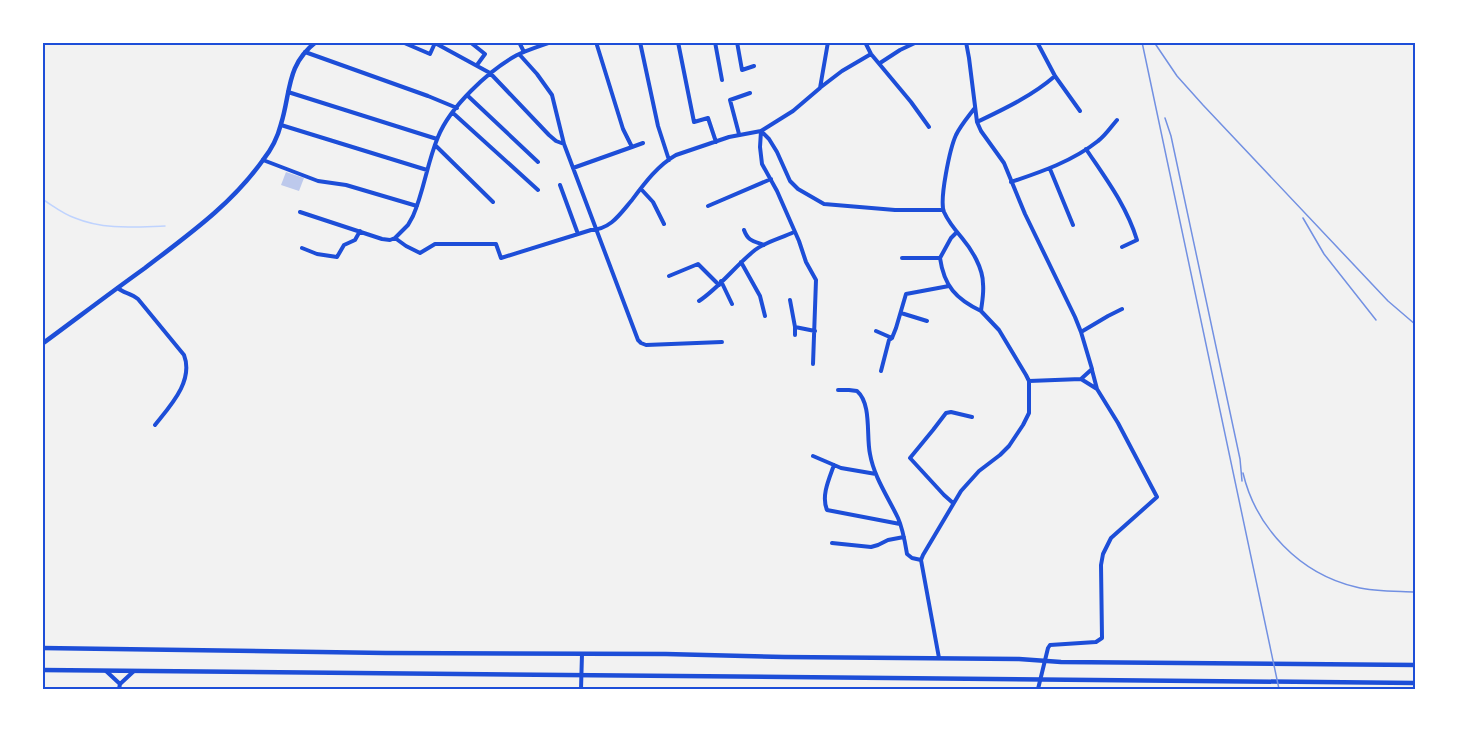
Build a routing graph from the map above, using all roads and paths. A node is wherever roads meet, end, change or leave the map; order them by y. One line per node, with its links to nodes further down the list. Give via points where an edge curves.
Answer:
1 (316, 42): 16 (main road)
2 (402, 42): 21 (street, via 430,54 435,43)
3 (470, 42): 21 (street, via 485,54)
4 (519, 42): 17 (street)
5 (551, 42): 17 (street)
6 (596, 42): 45 (street)
7 (640, 42): 48 (street)
8 (678, 42): 41 (street, via 694,122 708,118)
9 (715, 42): 25 (street)
10 (737, 42): 22 (street, via 742,70)
11 (828, 42): 26 (street)
12 (865, 42): 19 (street)
13 (917, 42): 20 (street)
14 (966, 42): 31 (street)
15 (1037, 42): 24 (street)
16 (305, 52): 27 (main road, via 293,73); 30 (street)
17 (524, 52): 18 (street)
18 (519, 54): 23 (street); 43 (street, via 552,95)
19 (871, 54): 20 (street); 26 (street)
20 (880, 63): 37 (street)
21 (477, 65): 23 (street)
22 (754, 66)
23 (490, 74): 29 (street); 43 (street, via 549,135)
24 (1055, 75): 32 (street); 35 (street, via 1026,97)
25 (722, 80)
26 (820, 88): 38 (street)
27 (288, 93): 36 (main road); 40 (street)
28 (750, 93): 39 (street, via 730,100)
29 (468, 96): 30 (street); 49 (street)
30 (457, 108): 33 (street)
31 (974, 109): 35 (street); 61 (street, via 955,138)
32 (1080, 111)
33 (453, 113): 40 (street); 57 (street)
34 (1117, 120): 46 (street)
35 (977, 122): 54 (street, via 1004,163)
36 (281, 125): 47 (main road); 52 (street)
37 (929, 127)
38 (761, 131): 39 (street); 53 (street, via 762,164); 61 (street, via 777,152 790,181 824,204)
39 (739, 134): 41 (street)
40 (437, 139): 44 (street)
41 (716, 142): 48 (street)
42 (643, 143): 45 (street)
43 (564, 144): 50 (street)
44 (435, 145): 52 (street); 58 (street)
45 (632, 147): 50 (street)
46 (1086, 149): 51 (street); 73 (street, via 1126,210 1135,234 1137,240)
47 (263, 160): 59 (street, via 318,181); 81 (main road, via 218,212)
48 (669, 160): 56 (street)
49 (538, 162)
50 (573, 168): 65 (street)
51 (1050, 169): 54 (street); 64 (street)
52 (427, 170): 59 (street)
53 (771, 179): 60 (street); 68 (street)
54 (1011, 182): 93 (street)
55 (560, 185): 70 (street)
56 (641, 189): 63 (street); 65 (street, via 616,219)
57 (538, 190)
58 (493, 202)
59 (417, 206): 71 (street, via 408,225)
60 (708, 206)
61 (943, 210): 69 (street)
62 (300, 212): 67 (street)
63 (664, 224)
64 (1073, 225)
65 (595, 230): 70 (street); 96 (street, via 641,344)
66 (744, 230): 72 (street, via 750,240)
67 (360, 231): 71 (street); 74 (street, via 337,257)
68 (794, 232): 72 (street); 91 (street, via 816,280)
69 (957, 233): 76 (street); 86 (street, via 970,249 982,277)
70 (579, 234): 71 (street, via 501,258 496,244 435,244 420,253)
71 (395, 238)
72 (764, 245): 77 (street)
73 (1122, 247)
74 (302, 248)
75 (902, 258): 76 (street)
76 (940, 258): 80 (street)
77 (741, 262): 79 (street); 88 (street, via 760,296)
78 (669, 276): 79 (street, via 698,264)
79 (720, 283): 83 (street); 84 (street)
80 (949, 286): 86 (street, via 966,304); 87 (street, via 906,294)
81 (118, 288): 97 (main road); 106 (street, via 138,299 187,362 186,378)
82 (790, 300): 90 (street)
83 (699, 301)
84 (732, 304)
85 (1122, 309): 93 (street)
86 (981, 311): 102 (street, via 999,330)
87 (901, 314): 89 (street); 95 (street)
88 (765, 316)
89 (927, 321)
90 (795, 327): 91 (street); 94 (street)
91 (815, 331): 98 (street)
92 (876, 331): 95 (street)
93 (1081, 332): 99 (street)
94 (795, 335)
95 (892, 338): 100 (street)
96 (722, 342)
97 (42, 344)
98 (813, 364)
99 (1092, 369): 101 (street); 103 (street)
100 (881, 371)
101 (1081, 379): 102 (street); 103 (street)
102 (1029, 381): 110 (street, via 1029,413 1023,425 1009,446 969,481)
103 (1097, 389): 118 (street, via 1157,497 1111,538 1103,554 1102,638 1096,642 1050,645)
104 (838, 390): 109 (street, via 857,391 863,399)
105 (972, 417): 110 (street, via 946,412 910,458)
106 (155, 425)
107 (813, 456): 108 (street)
108 (834, 465): 109 (street); 111 (street, via 826,488 827,510)
109 (876, 474): 111 (street)
110 (953, 503): 114 (street)
111 (900, 524): 112 (street)
112 (904, 537): 113 (street, via 871,547); 114 (street, via 909,556)
113 (832, 543)
114 (921, 560): 117 (street)
115 (42, 648): 116 (main road)
116 (582, 654): 117 (main road); 123 (street)
117 (939, 659): 118 (main road)
118 (1045, 661): 119 (main road); 124 (street)
119 (1416, 665)
120 (42, 670): 121 (main road)
121 (106, 671): 122 (main road); 126 (street)
122 (134, 671): 123 (main road); 126 (street)
123 (582, 675): 124 (main road); 127 (street)
124 (1040, 680): 125 (main road); 128 (street)
125 (1416, 683)
126 (120, 686)
127 (581, 689)
128 (1038, 689)

